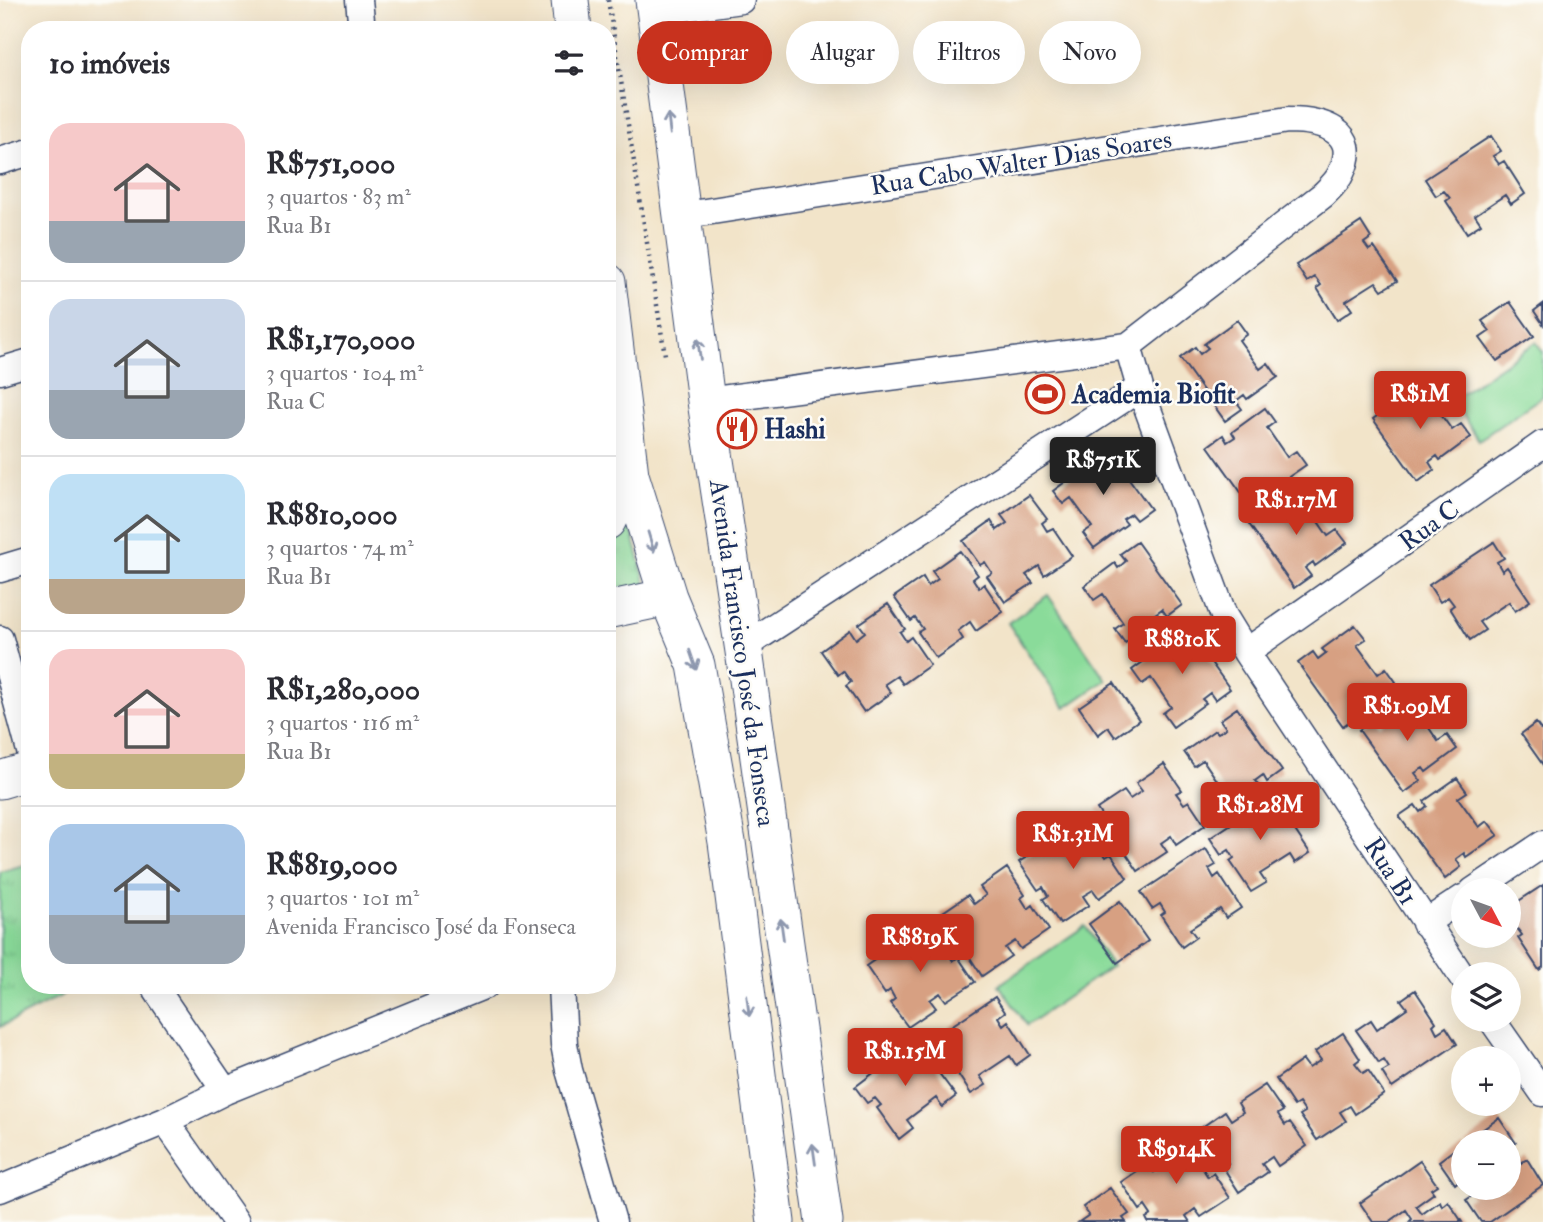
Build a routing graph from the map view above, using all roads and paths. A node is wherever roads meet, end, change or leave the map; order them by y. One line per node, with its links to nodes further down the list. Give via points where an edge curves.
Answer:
1 (359, 0): 5 (street)
2 (570, 0): 6 (main road)
3 (741, 0): 4 (street)
4 (654, 6): 9 (main road, Avenida Francisco José da Fonseca, one-way to 4)
5 (361, 21)
6 (572, 21)
7 (21, 155): 8 (street)
8 (0, 161)
9 (680, 216): 11 (main road, Avenida Francisco José da Fonseca); 12 (street, Rua Cabo Walter Dias Soares, via 1288,120 1313,120 1342,138 1346,153 1341,174 1323,195)
10 (616, 296): 11 (path)
11 (692, 302): 17 (main road, Avenida Francisco José da Fonseca, one-way to 11)
12 (1128, 346): 16 (street, Rua B1); 17 (street)
13 (616, 355): 19 (main road, Avenida Francisco José da Fonseca)
14 (21, 364): 15 (street)
15 (0, 370)
16 (1140, 388): 26 (street); 27 (street, Rua B1, via 1224,615)
17 (706, 401): 26 (main road, Avenida Francisco José da Fonseca)
18 (1543, 444): 27 (street, Rua C)
19 (630, 475): 20 (main road); 23 (main road, Avenida Francisco José da Fonseca, one-way to 23)
20 (616, 503)
21 (21, 563): 22 (street)
22 (0, 569)
23 (668, 597): 24 (main road); 46 (main road, Avenida Francisco José da Fonseca, one-way to 46, via 696,665 727,842)
24 (616, 608)
25 (0, 639): 28 (street)
26 (743, 647): 47 (main road, Avenida Francisco José da Fonseca, one-way to 26)
27 (1246, 652): 34 (street, Rua B1)
28 (21, 717)
29 (21, 774): 30 (main road)
30 (0, 780)
31 (1543, 844): 32 (street)
32 (1492, 878)
33 (1451, 906): 34 (street)
34 (1425, 923): 35 (street, Rua B1)
35 (1452, 962)
36 (159, 994): 40 (street)
37 (464, 994): 40 (street)
38 (561, 994): 45 (street, via 569,1070)
39 (1500, 1032): 41 (street)
40 (225, 1091): 42 (street)
41 (1543, 1093)
42 (165, 1121): 43 (street); 44 (street)
43 (0, 1189)
44 (236, 1222)
45 (613, 1222)
46 (776, 1222)
47 (824, 1222)

